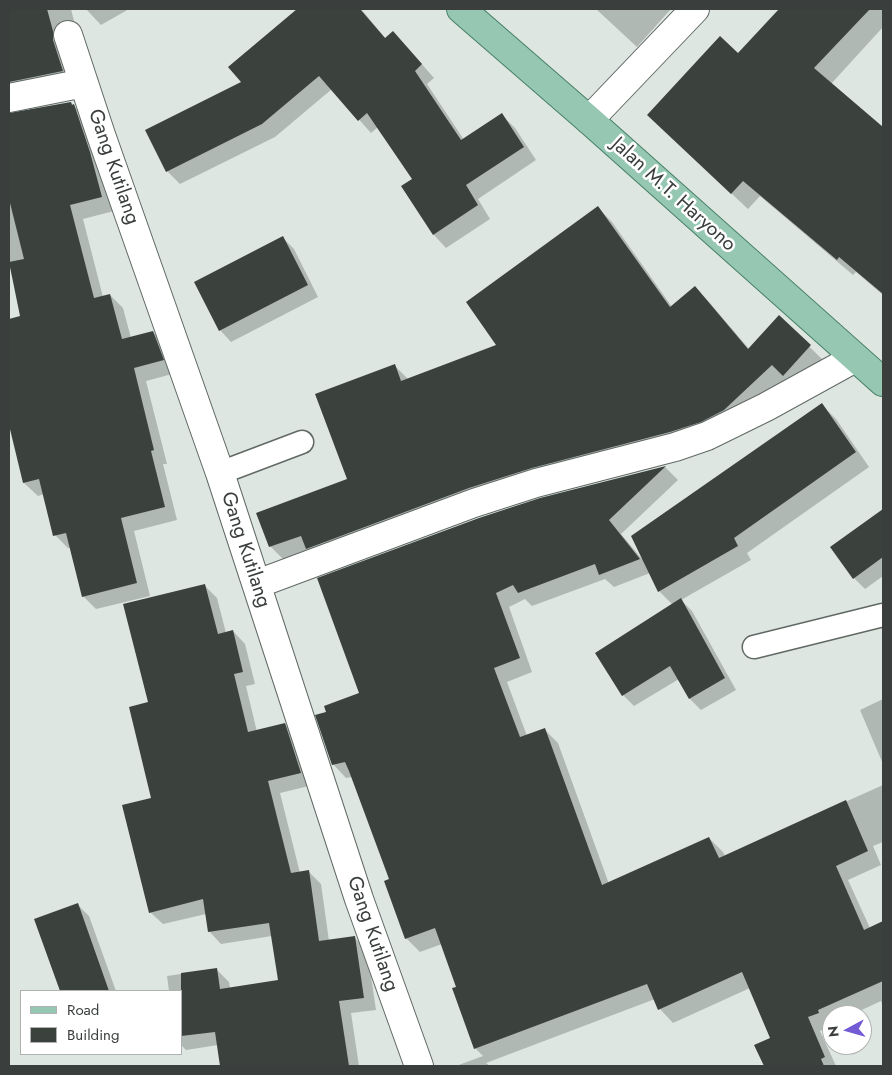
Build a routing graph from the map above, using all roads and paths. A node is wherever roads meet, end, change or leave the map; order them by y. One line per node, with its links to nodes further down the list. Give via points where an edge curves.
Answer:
1 (461, 9): 6 (main road, Jalan M.T. Haryono)
2 (695, 9): 6 (street)
3 (68, 34): 4 (street, Gang Kutilang)
4 (84, 82): 5 (street); 10 (street, Gang Kutilang)
5 (9, 98)
6 (589, 120): 7 (main road, Jalan M.T. Haryono)
7 (855, 358): 8 (main road, Jalan M.T. Haryono); 11 (street, via 707,436 474,503)
8 (883, 382)
9 (302, 442): 10 (lane)
10 (220, 473): 11 (street, Gang Kutilang)
11 (257, 584): 14 (street, Gang Kutilang, via 359,899)
12 (883, 615): 13 (lane)
13 (754, 646)
14 (419, 1066)

